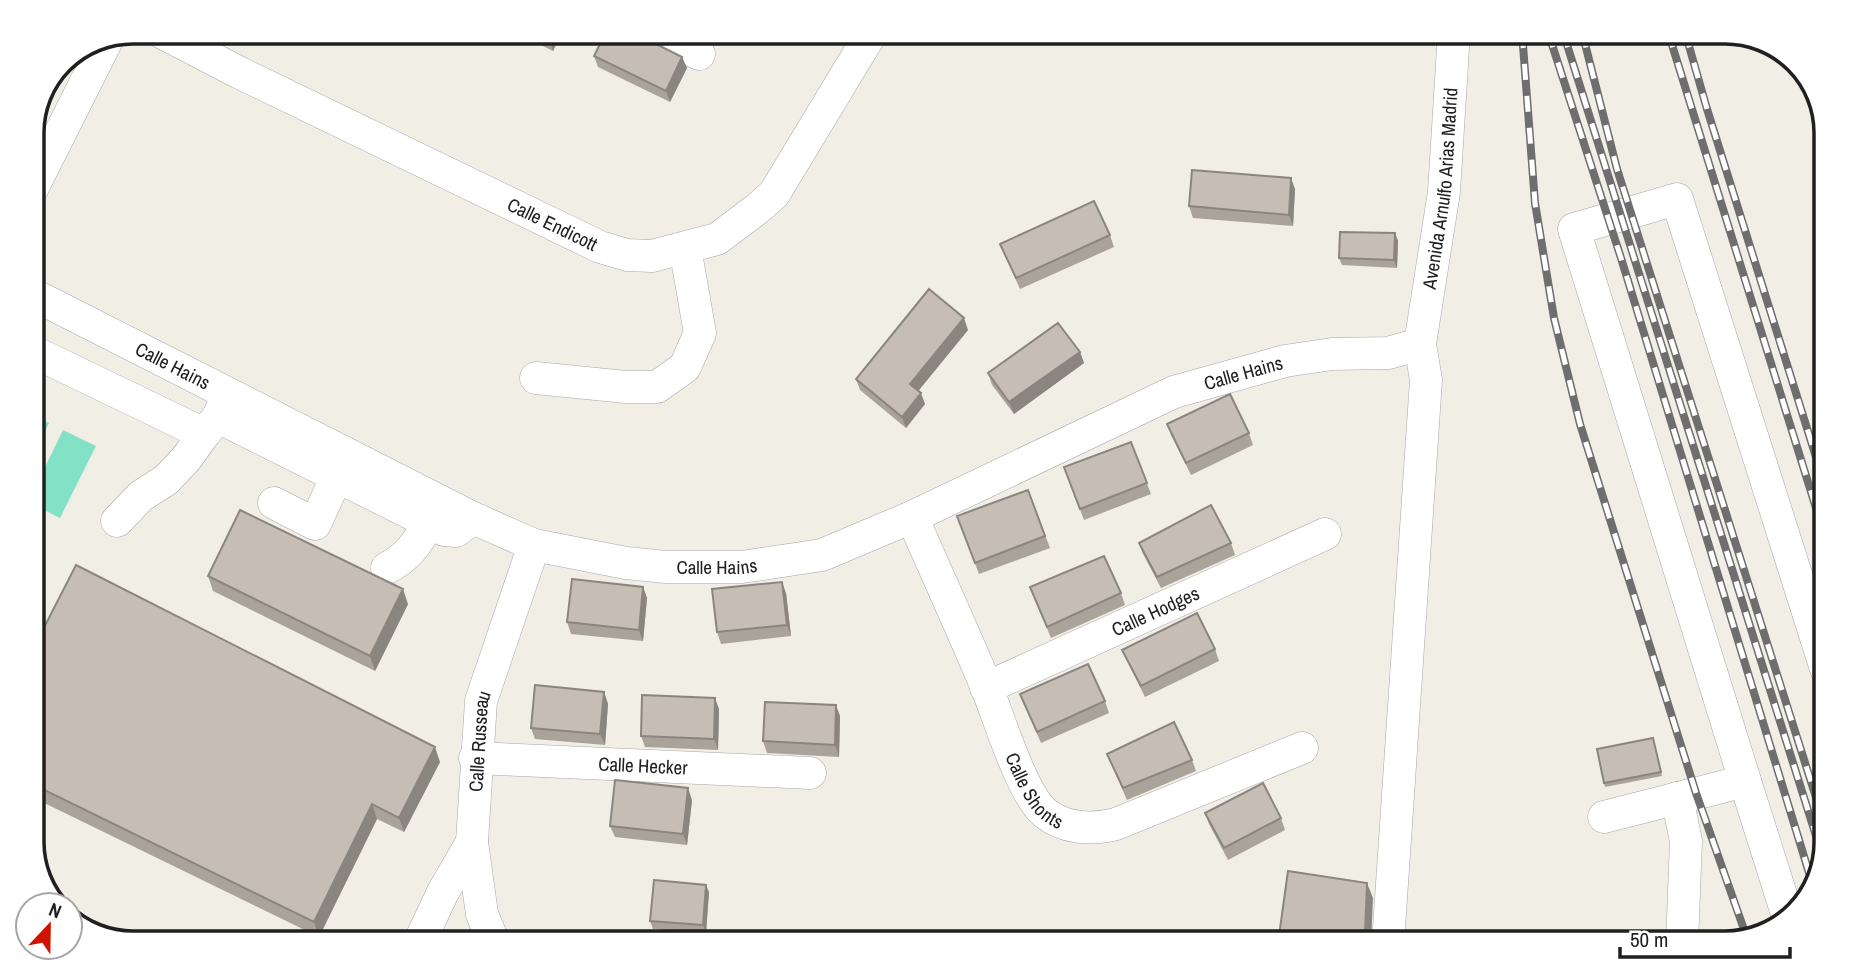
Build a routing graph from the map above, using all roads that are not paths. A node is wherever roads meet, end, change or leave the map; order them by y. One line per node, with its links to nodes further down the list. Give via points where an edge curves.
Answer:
1 (185, 44): 8 (street, Calle Endicott, via 600,247 652,256)
2 (679, 44): 6 (street)
3 (865, 44): 8 (street, Calle Endicott, via 774,194 717,239)
4 (1453, 44): 10 (street, Avenida Arnulfo Arias Madrid, via 1444,192)
5 (103, 49): 7 (street)
6 (699, 54)
7 (44, 165)
8 (685, 248): 12 (street, via 700,333 685,367 657,387)
9 (44, 302): 13 (street, Calle Hains)
10 (1420, 344): 16 (street, Calle Hains, via 1388,353 1285,361 1174,392); 35 (street, Avenida Arnulfo Arias Madrid, via 1426,380)
11 (44, 355): 13 (street)
12 (536, 378)
13 (217, 415): 14 (street); 17 (street, Calle Hains); 18 (street, via 187,459)
14 (337, 476): 15 (street, via 314,524); 19 (street)
15 (274, 503)
16 (912, 517): 21 (street, Calle Hains, via 822,555 742,567 666,567); 24 (street, Calle Shonts)
17 (473, 518): 19 (street, via 456,531); 21 (street, Calle Hains)
18 (117, 521)
19 (428, 523): 22 (street, via 408,555)
20 (1325, 534): 24 (street, Calle Hodges)
21 (534, 545): 26 (street, Calle Russeau, via 481,701)
22 (387, 568)
23 (1814, 631): 28 (street, via 1677,199 1574,229)
24 (986, 688): 25 (street, Calle Shonts, via 1030,796 1045,813 1071,826 1116,824)
25 (1302, 748)
26 (475, 758): 27 (street, Calle Hecker); 31 (street, Calle Russeau)
27 (810, 773)
28 (1745, 781): 29 (street); 32 (street)
29 (1677, 798): 30 (street); 36 (street, via 1686,841)
30 (1604, 817)
31 (472, 842): 33 (street); 34 (street, Calle Russeau, via 482,914)
32 (1785, 908)
33 (425, 931)
34 (494, 931)
35 (1389, 931)
36 (1682, 931)

